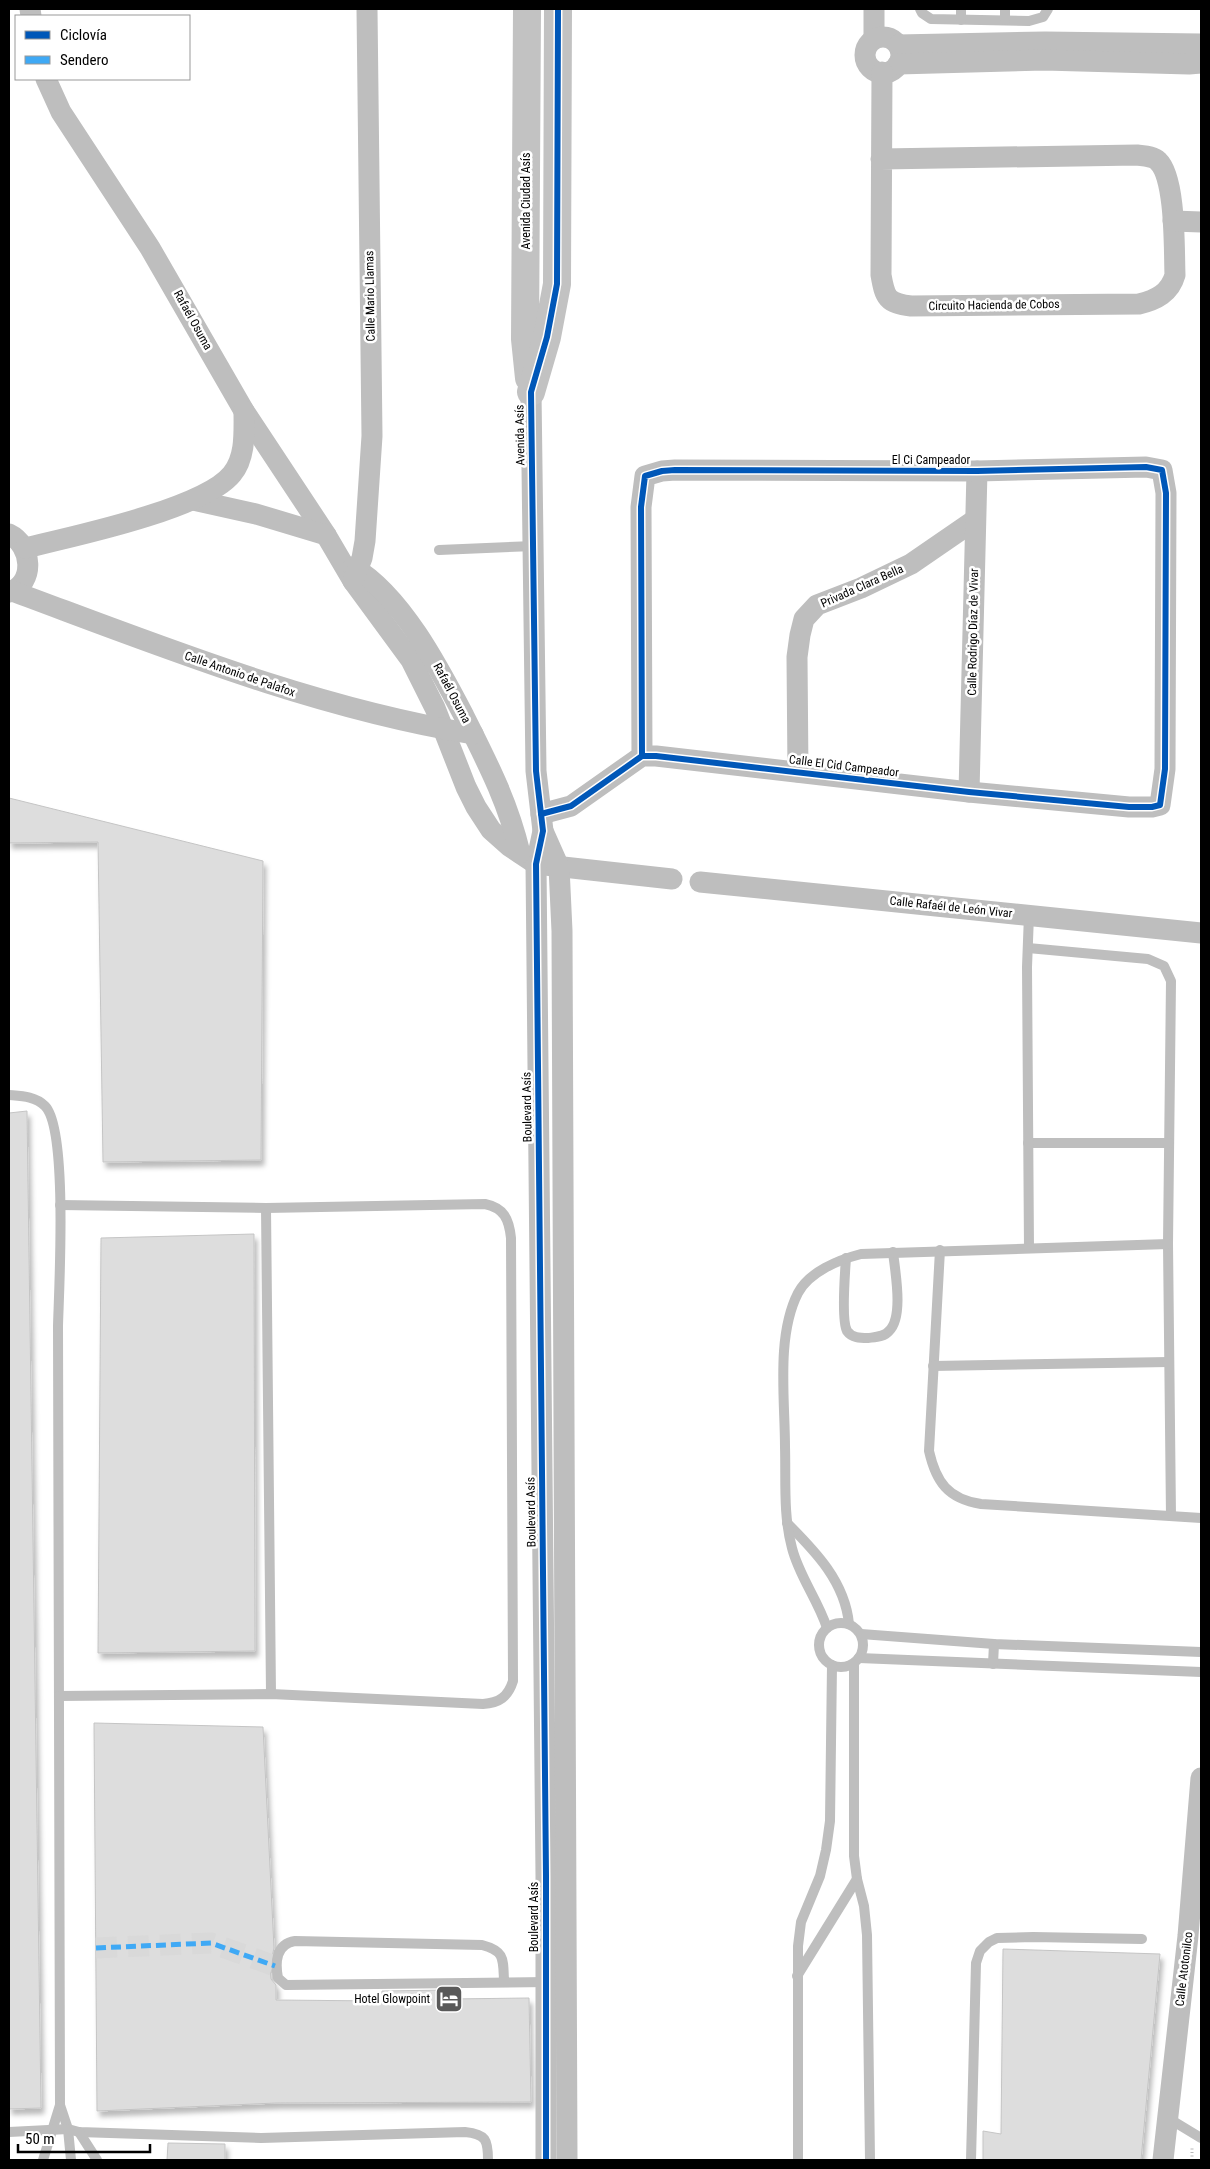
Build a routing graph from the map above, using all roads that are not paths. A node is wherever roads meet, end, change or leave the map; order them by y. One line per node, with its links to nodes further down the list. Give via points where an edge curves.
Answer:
1 (367, 9): 30 (street, Calle Mario Llamas, via 372,436 365,541)
2 (527, 9): 20 (street, Avenida Ciudad Asís, via 525,339)
3 (558, 9): 20 (street, Avenida Asís, via 557,284 547,337)
4 (874, 9): 14 (street, Circuito Hacienda de Cobos)
5 (887, 9): 14 (street, Circuito Hacienda de Cobos)
6 (920, 9): 10 (lane, via 930,19)
7 (961, 9): 10 (lane)
8 (1005, 9): 11 (lane)
9 (1048, 9): 11 (lane, via 1043,17 1029,21)
10 (961, 20): 11 (lane)
11 (1005, 20)
12 (1201, 44): 13 (street)
13 (1044, 51): 14 (street); 15 (street)
14 (888, 52): 17 (street, Circuito Hacienda de Cobos)
15 (1201, 63)
16 (46, 80): 21 (street, Rafaél Osuma, via 61,112 150,248)
17 (881, 159): 18 (street, Circuito Hacienda de Cobos, via 1150,156 1158,161 1168,180); 18 (street, Circuito Hacienda de Cobos, via 881,274 889,300 897,304 1149,302 1167,291 1176,275)
18 (1173, 221): 19 (street)
19 (1201, 222)
20 (531, 392): 27 (street, Avenida Asís)
21 (244, 411): 23 (street, via 243,446 232,475); 26 (street, Rafaél Osuma)
22 (977, 471): 24 (street, Calle Rodrigo Díaz de Vivar); 34 (street, El Ci Campeador, via 675,470 644,476 641,507); 37 (street, El Ci Campeador, via 1146,467 1162,470 1166,493 1166,769)
23 (193, 500): 26 (street); 28 (street, via 94,531)
24 (975, 520): 35 (street, Privada Clara Bella, via 911,564 817,605 804,619 797,656); 36 (street, Calle Rodrigo Díaz de Vivar)
25 (9, 534): 28 (street)
26 (326, 535): 30 (street, Rafaél Osuma)
27 (534, 546): 29 (lane); 38 (street, Avenida Asís, via 536,771)
28 (25, 548): 31 (street, via 27,572 22,583)
29 (439, 550)
30 (351, 571): 32 (street, Rafaél Osuma, via 411,660); 33 (street, Rafaél Osuma, via 388,598 413,629 446,680)
31 (11, 592): 32 (street, Calle Antonio de Palafox, via 296,694)
32 (442, 729): 33 (street, Calle Antonio de Palafox); 39 (street, Rafaél Osuma, via 466,787 485,822)
33 (473, 734): 39 (street, Rafaél Osuma, via 496,779)
34 (642, 756): 35 (street, Calle El Cid Campeador); 38 (street, via 571,806)
35 (798, 772): 36 (street, Calle El Cid Campeador)
36 (969, 792): 37 (street, Calle El Cid Campeador, via 1129,806)
37 (1160, 805)
38 (542, 822): 39 (street, Avenida Asís); 40 (street, Avenida Asís)
39 (528, 858): 40 (street); 47 (street, Boulevard Asís)
40 (559, 867): 41 (street); 46 (street, Boulevard Asís)
41 (672, 879)
42 (700, 882): 43 (street, Calle Rafaél de León Vivar)
43 (1030, 915): 44 (street, Calle Rafaél de León Vivar); 45 (lane)
44 (1201, 933)
45 (1028, 948): 49 (lane); 50 (lane, via 1148,959 1164,966 1171,981)
46 (562, 1049): 47 (street); 51 (street, Boulevard Asís)
47 (538, 1051): 52 (street, Boulevard Asís)
48 (9, 1095): 53 (lane, via 36,1099 46,1107 53,1120 58,1141)
49 (1028, 1143): 50 (lane); 56 (lane)
50 (1170, 1143): 55 (lane)
51 (563, 1195): 52 (street); 65 (street, Boulevard Asís)
52 (539, 1196): 65 (street, Boulevard Asís)
53 (60, 1205): 54 (lane); 76 (lane)
54 (266, 1208): 75 (lane); 75 (lane, via 496,1206 503,1211 510,1228 511,1257 511,1689 501,1700 483,1704)
55 (1168, 1244): 56 (lane); 60 (lane)
56 (1029, 1248): 57 (lane)
57 (940, 1250): 58 (lane); 61 (lane)
58 (893, 1252): 59 (lane); 59 (lane, via 896,1316 889,1332 879,1337 859,1338 847,1330 844,1300)
59 (846, 1258): 64 (lane, via 814,1276 799,1291 790,1310 784,1358)
60 (1169, 1362): 61 (lane); 62 (lane)
61 (933, 1366): 62 (lane, via 929,1451 933,1469 952,1494 967,1502 981,1504)
62 (1171, 1516): 63 (lane)
63 (1201, 1518)
64 (786, 1523): 66 (lane, via 819,1557 833,1577 843,1594); 67 (lane, via 798,1567)
65 (553, 1592): 82 (street, Boulevard Asís)
66 (848, 1624): 67 (lane); 68 (lane)
67 (827, 1628): 73 (lane, via 819,1641 819,1648 825,1661)
68 (861, 1634): 69 (lane); 71 (lane, via 864,1642)
69 (994, 1644): 70 (lane); 72 (lane)
70 (1201, 1652)
71 (856, 1661): 72 (lane); 73 (lane, via 839,1668); 78 (lane, via 853,1832)
72 (993, 1664): 74 (lane)
73 (832, 1665): 80 (lane, via 830,1821 820,1876 801,1922)
74 (1201, 1672)
75 (271, 1694): 76 (lane)
76 (59, 1696): 83 (lane)
77 (1201, 1778): 84 (street, Calle Atotonilco, via 1188,1936)
78 (857, 1879): 80 (lane); 96 (lane, via 867,1935)
79 (1142, 1939): 97 (lane, via 1003,1938 989,1942 980,1951 976,1963)
80 (796, 1978): 95 (lane)
81 (504, 1981): 81 (lane, via 501,1954 482,1944 295,1941 284,1945 278,1953 278,1978 286,1985); 82 (lane)
82 (555, 1981): 90 (street, Boulevard Asís)
83 (60, 2105): 85 (lane); 86 (lane)
84 (1167, 2117): 89 (lane); 98 (street, Calle Atotonilco)
85 (68, 2129): 86 (lane); 88 (lane); 92 (lane)
86 (52, 2130): 87 (lane); 91 (lane)
87 (9, 2132)
88 (79, 2132): 93 (lane); 94 (lane, via 262,2138 475,2133 485,2139)
89 (1197, 2141)
90 (556, 2156)
91 (43, 2160)
92 (72, 2160)
93 (97, 2160)
94 (488, 2160)
95 (798, 2160)
96 (870, 2160)
97 (971, 2160)
98 (1163, 2160)

